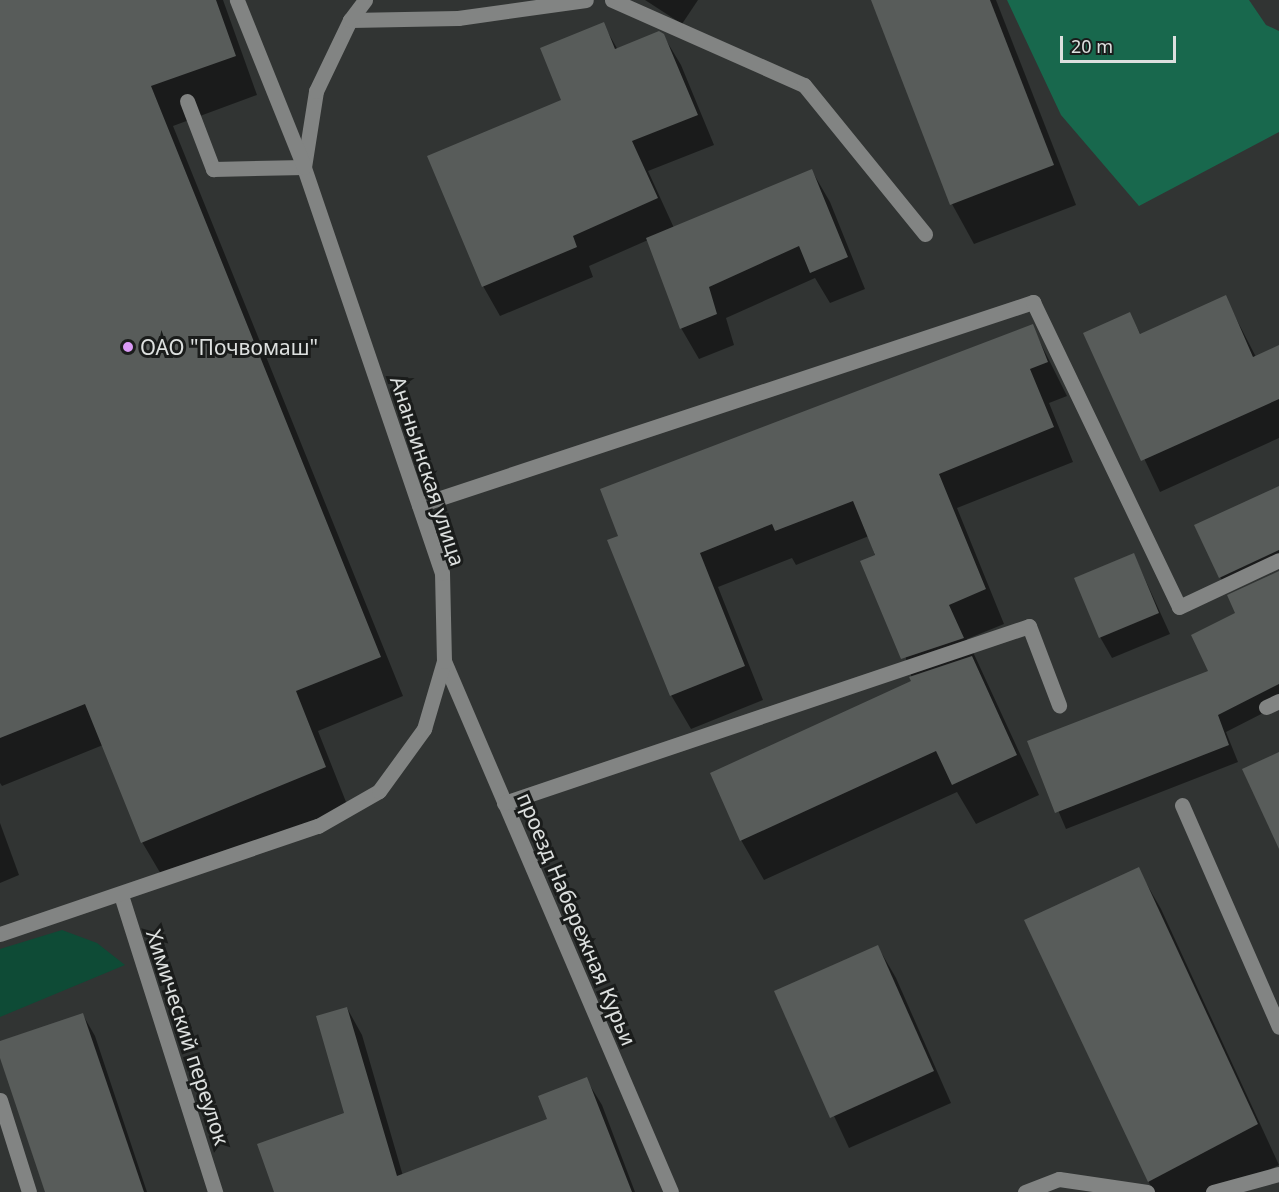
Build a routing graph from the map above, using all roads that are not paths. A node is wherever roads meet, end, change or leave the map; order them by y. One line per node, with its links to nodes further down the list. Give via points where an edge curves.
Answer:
1 (237, 0): 8 (street, Ананьинская улица)
2 (365, 0): 6 (street)
3 (586, 0): 5 (street)
4 (612, 0): 9 (street, via 804,86)
5 (519, 5): 6 (street, via 458,18)
6 (350, 20): 8 (street, via 316,91)
7 (187, 101): 8 (street, via 213,169)
8 (304, 167): 10 (street, Ананьинская улица)
9 (925, 234)
10 (419, 505): 11 (street, via 1033,302 1179,607); 12 (street, Ананьинская улица, via 442,573)
11 (1279, 560)
12 (444, 662): 14 (street, проезд Набережная Курьи); 16 (street, Ананьинская улица, via 424,729 379,791 318,826)
13 (1059, 705): 14 (street, via 1029,626)
14 (504, 803): 23 (street, проезд Набережная Курьи)
15 (1182, 805): 18 (street)
16 (121, 896): 17 (street, Ананьинская улица); 22 (street, Химический переулок)
17 (0, 934)
18 (1279, 1027)
19 (0, 1100): 21 (street)
20 (1279, 1174): 26 (street)
21 (29, 1192)
22 (215, 1192)
23 (671, 1192)
24 (1025, 1192): 25 (street, via 1059,1179)
25 (1147, 1192)
26 (1213, 1192)

